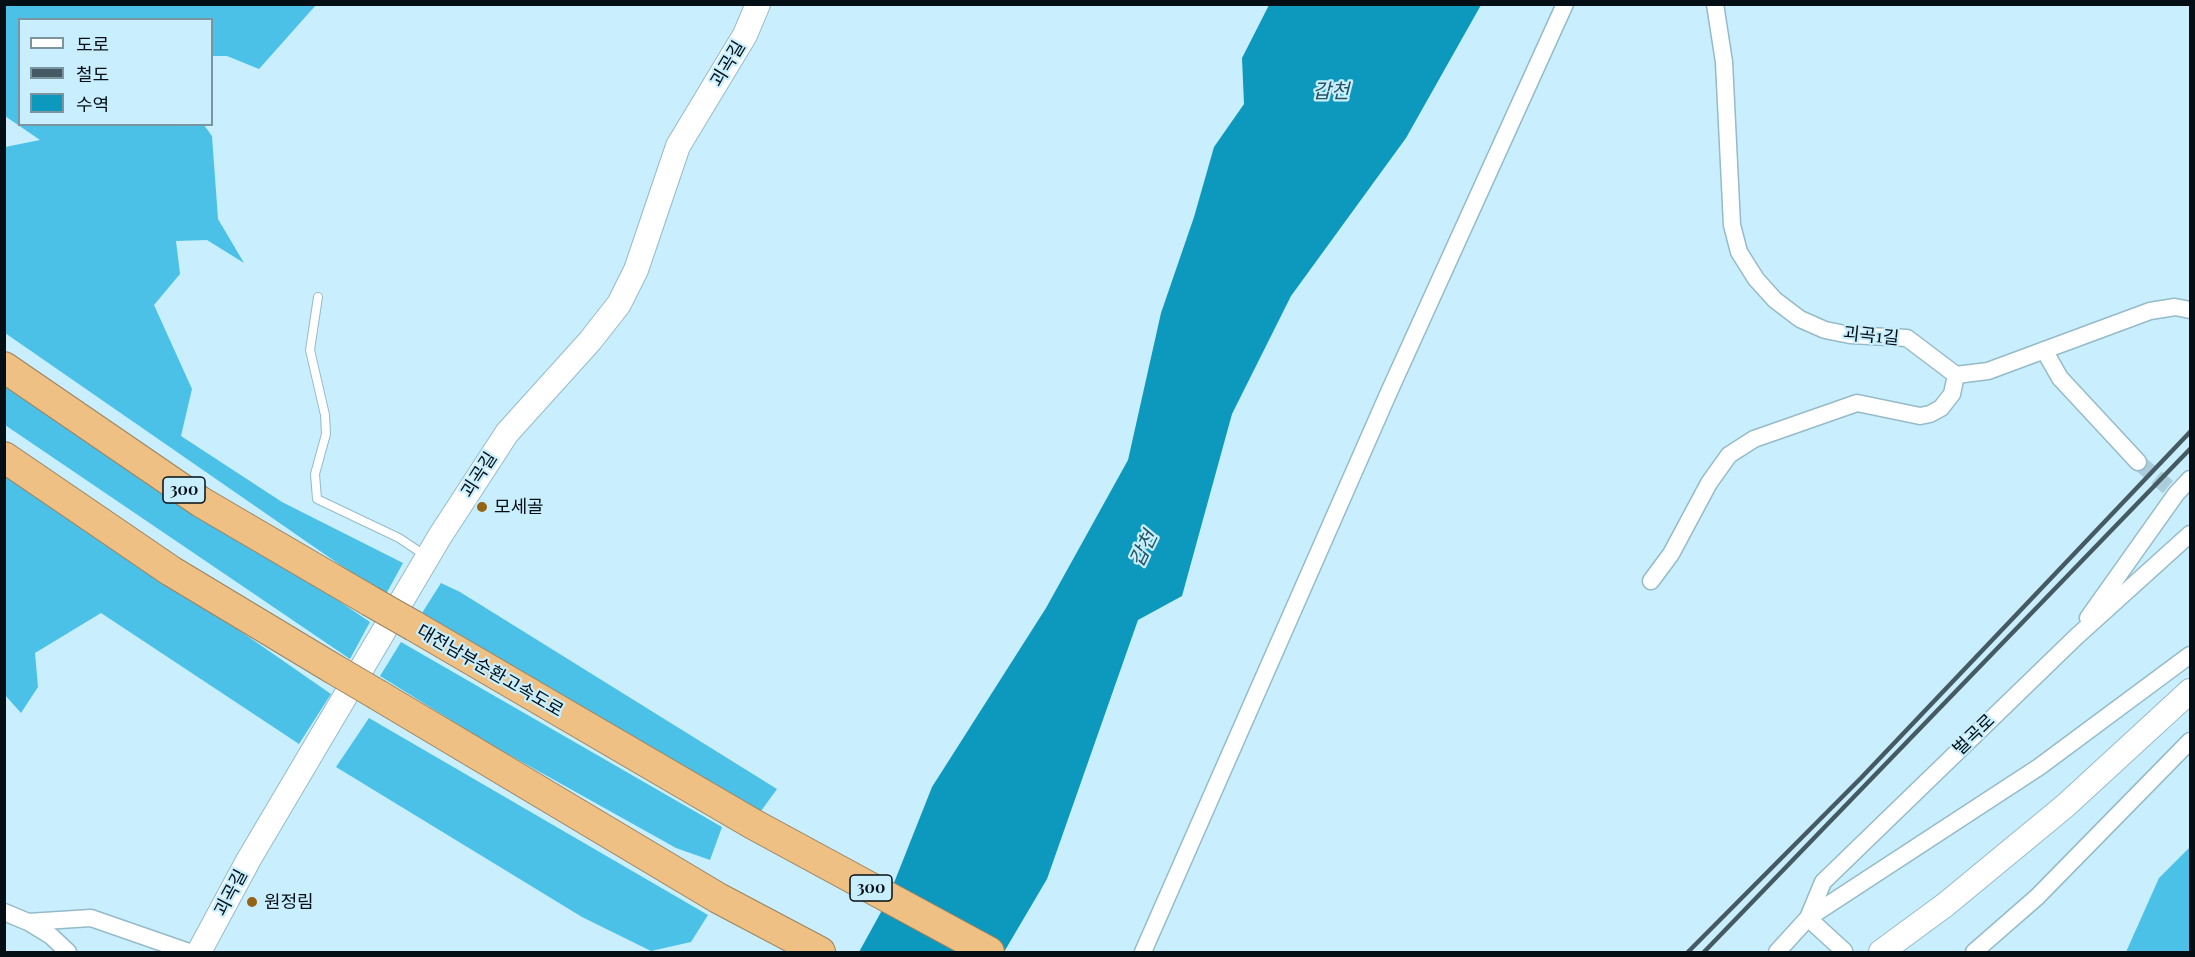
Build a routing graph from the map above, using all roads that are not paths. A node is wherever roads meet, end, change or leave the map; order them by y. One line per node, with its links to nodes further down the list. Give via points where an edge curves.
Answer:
1 (758, 4): 13 (street, 괴곡길, via 745,35 678,146 636,270 619,304 507,433)
2 (1565, 4): 28 (street)
3 (1715, 4): 8 (street, 괴곡1길, via 1724,62 1732,225 1739,252 1756,279 1800,319 1850,336 1907,339)
4 (318, 297): 13 (lane, via 310,350 326,434 315,474 317,499 399,538)
5 (2190, 310): 6 (street, via 2150,311)
6 (2044, 350): 8 (street, via 1988,370); 10 (street, via 2060,378)
7 (4, 367): 27 (highway, 대전남부순환고속도로 / 300, bridge, via 201,502 753,824)
8 (1956, 375): 14 (street, via 1952,394 1930,414 1920,416 1857,403 1754,439 1729,455)
9 (4, 457): 26 (highway, bridge, via 171,571 717,898)
10 (2138, 462)
11 (2190, 479): 15 (street, via 2172,491)
12 (2190, 534): 15 (street, 벌곡로)
13 (427, 557): 25 (street, 괴곡길, via 255,848)
14 (1651, 581)
15 (2076, 637): 20 (street, 벌곡로, via 1823,882)
16 (2190, 655): 20 (street, via 2039,767)
17 (2190, 691): 30 (street, via 2065,806)
18 (2190, 741): 31 (street, via 2037,897)
19 (4, 912): 21 (street)
20 (1808, 918): 22 (street); 29 (street, 벌곡로)
21 (28, 922): 23 (street); 24 (street, via 91,918)
22 (1844, 951)
23 (68, 952)
24 (189, 952)
25 (199, 952)
26 (820, 952)
27 (989, 952)
28 (1143, 952)
29 (1777, 952)
30 (1881, 952)
31 (1974, 952)

